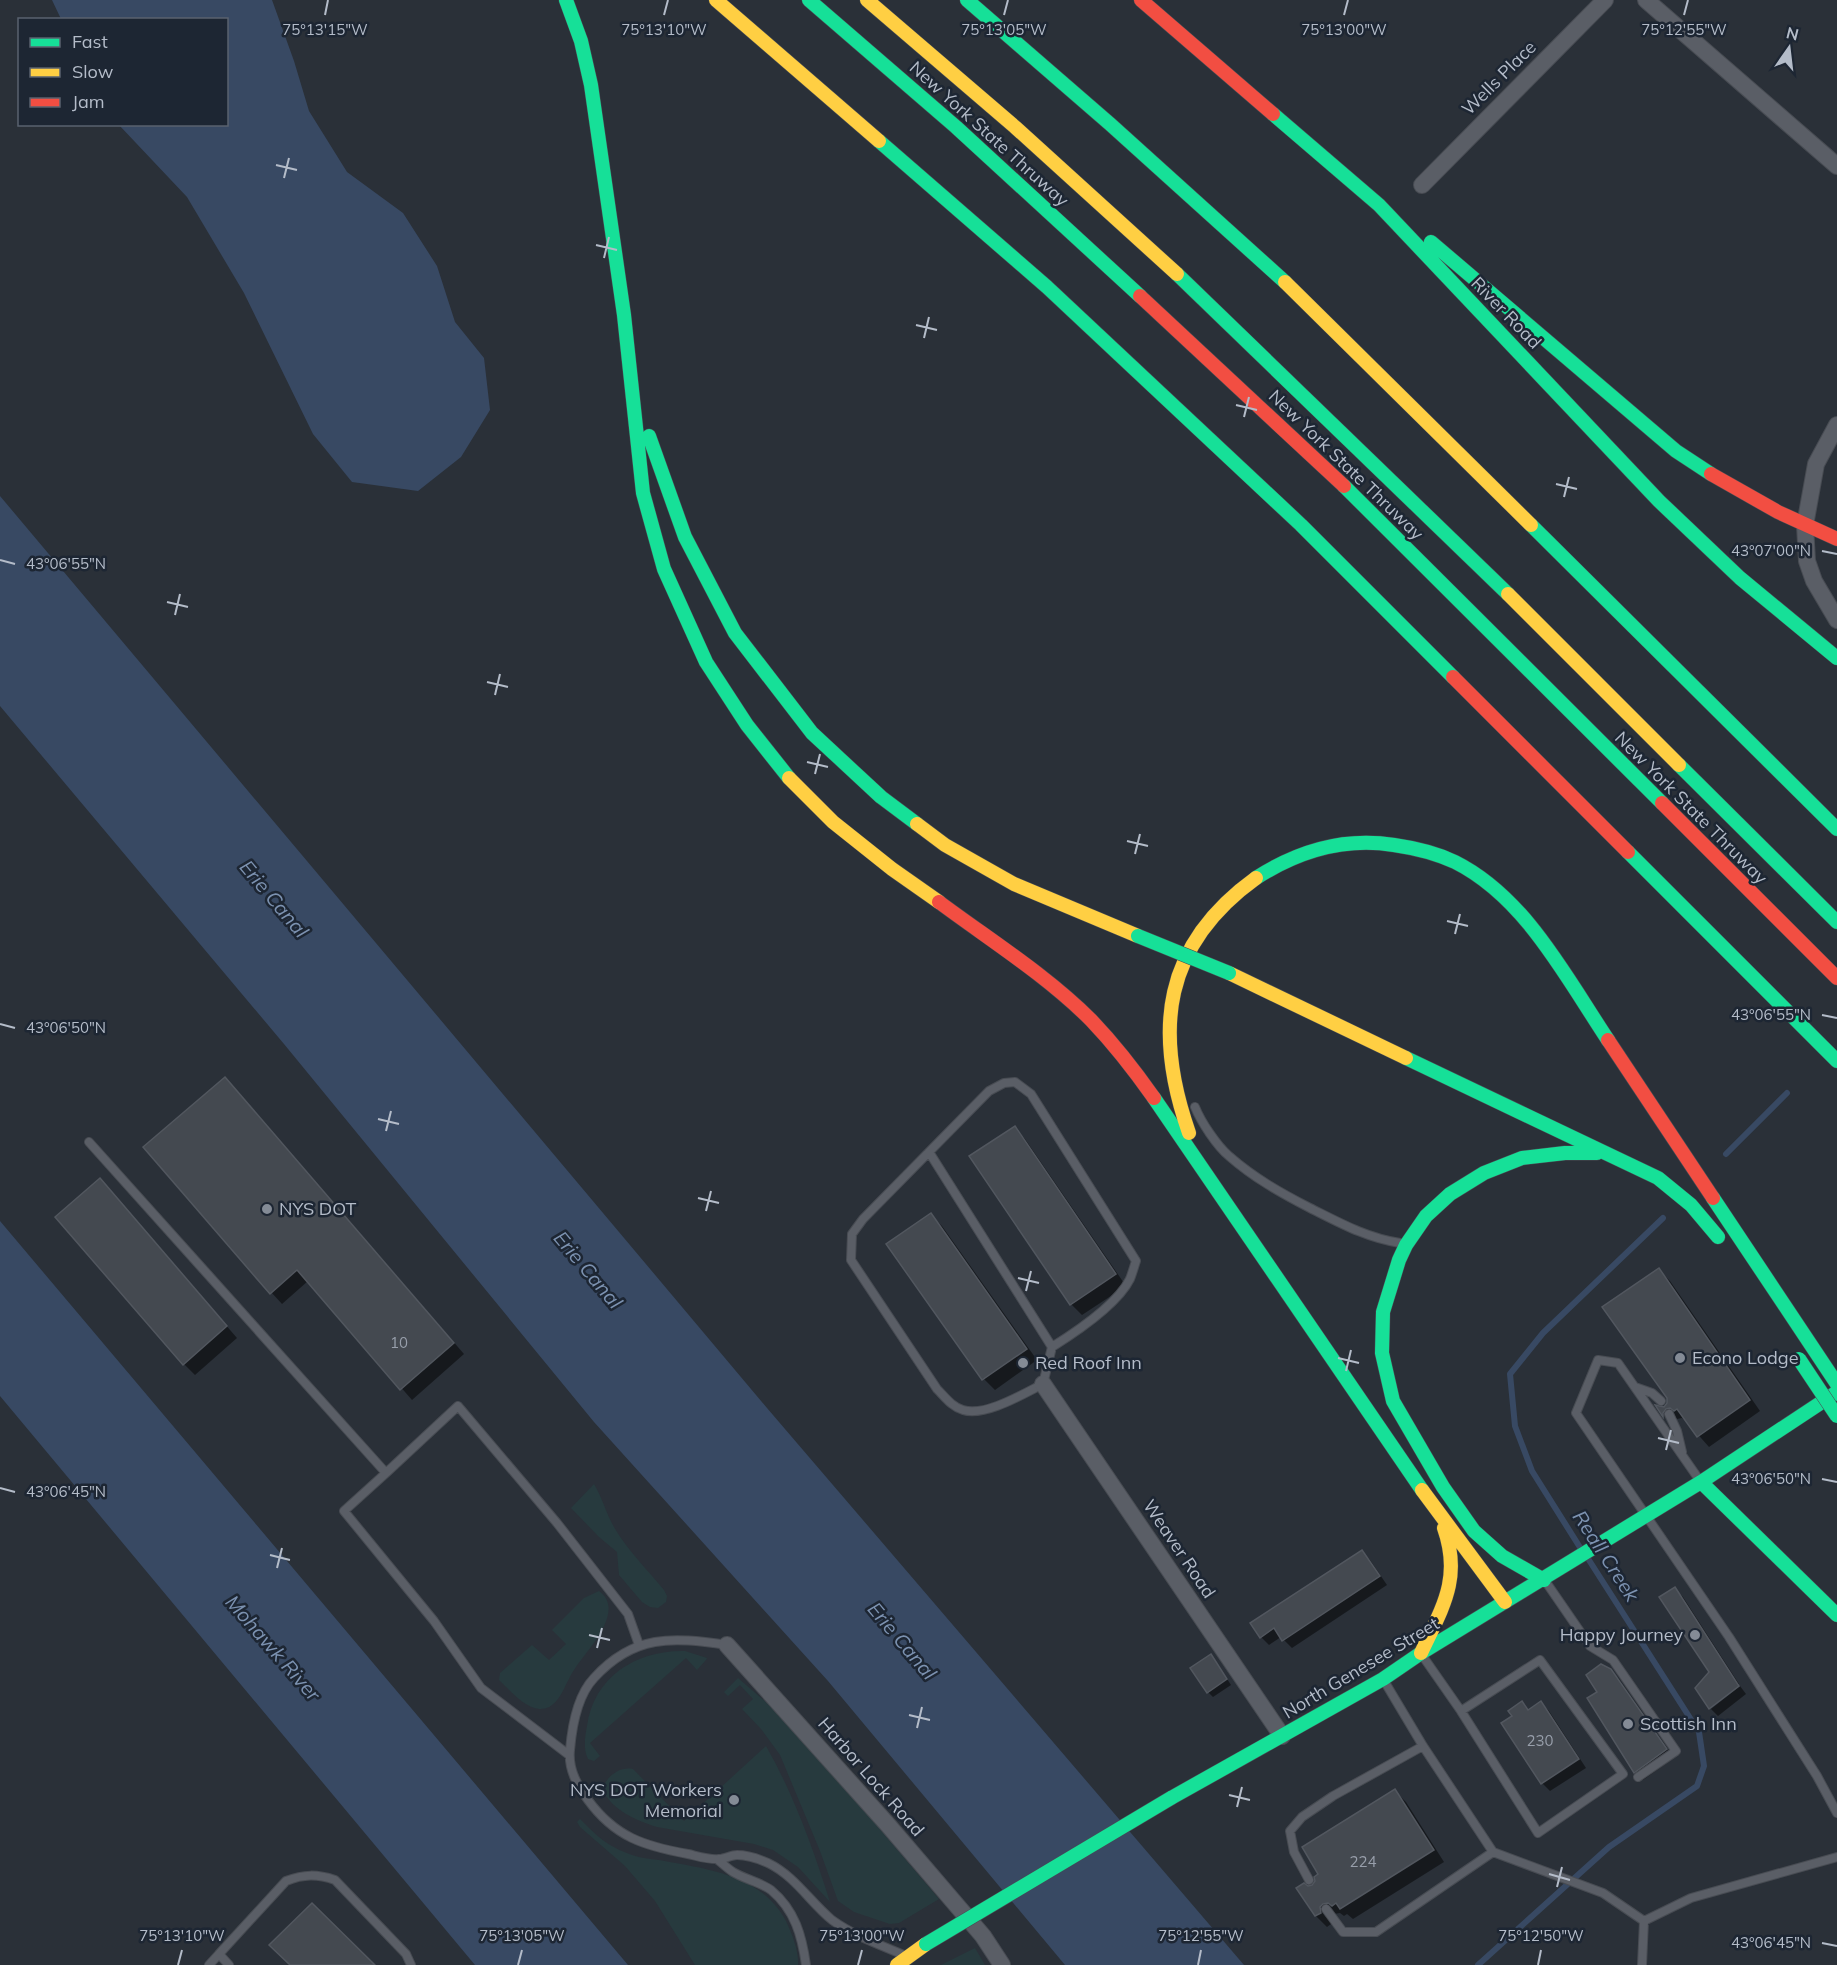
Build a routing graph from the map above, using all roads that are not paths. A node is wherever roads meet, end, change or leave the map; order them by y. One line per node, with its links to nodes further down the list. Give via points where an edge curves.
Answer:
1 (566, 0): 12 (main road, via 591,85)
2 (716, 0): 22 (main road, via 1047,287 1292,517)
3 (809, 0): 20 (main road, New York State Thruway, via 965,135 1314,456)
4 (867, 0): 19 (main road, New York State Thruway, via 1167,264 1460,546)
5 (967, 0): 18 (main road, via 1265,262)
6 (1141, 0): 11 (main road, River Road)
7 (1605, 0): 10 (street, Wells Place)
8 (1646, 0): 9 (street)
9 (1837, 166)
10 (1422, 185)
11 (1378, 206): 14 (main road, via 1431,243 1676,451 1730,486); 17 (main road, River Road, via 1659,501 1740,578)
12 (632, 381): 27 (main road, bridge, via 685,537 735,633 812,733 882,797 945,845 1014,884 1228,973); 28 (main road, via 643,493 664,568 706,663 747,725 786,775 833,822 1040,975 1092,1020 1136,1072)
13 (1837, 425): 14 (street, via 1816,464)
14 (1805, 525): 15 (main road); 16 (street, via 1807,561 1827,607)
15 (1837, 539)
16 (1837, 620)
17 (1837, 658)
18 (1837, 829)
19 (1837, 922)
20 (1837, 978)
21 (1168, 1021): 23 (lane); 28 (main road, via 1169,1066 1179,1106); 34 (main road, via 1174,988 1193,942 1206,925 1247,883 1296,856 1343,843 1381,842 1431,852 1463,866 1505,896 1534,929)
22 (1837, 1061)
23 (1187, 1087)
24 (1191, 1097): 29 (lane, via 1200,1118 1227,1155 1264,1184 1357,1232)
25 (89, 1142): 41 (lane)
26 (929, 1152): 31 (lane); 31 (lane, via 990,1090 1015,1082 1031,1094 1130,1250 1136,1261 1129,1280 1113,1300); 33 (lane, via 857,1227 852,1234 851,1260 937,1389 952,1404 978,1411)
27 (1601, 1153): 29 (main road, via 1522,1158 1485,1173 1450,1194 1426,1216); 30 (main road, via 1658,1178 1682,1196 1702,1214)
28 (1205, 1175): 44 (main road)
29 (1406, 1245): 45 (main road, via 1383,1312 1382,1353 1393,1401 1443,1487 1474,1531 1502,1556)
30 (1728, 1253)
31 (1052, 1347): 33 (lane)
32 (1796, 1354): 39 (main road, bridge)
33 (1043, 1384): 53 (street, Weaver Road)
34 (1837, 1384)
35 (1635, 1387): 37 (lane); 40 (lane); 43 (lane, via 1618,1363 1598,1360 1576,1413)
36 (1837, 1392): 42 (main road, North Genesee Street)
37 (1661, 1401)
38 (1669, 1414): 40 (lane)
39 (1837, 1416)
40 (1683, 1456): 42 (lane)
41 (386, 1473): 48 (lane, via 458,1406 628,1614); 55 (lane, via 344,1511 434,1621 481,1688)
42 (1701, 1482): 43 (main road, North Genesee Street); 47 (main road)
43 (1646, 1517): 45 (main road, North Genesee Street); 57 (lane, via 1729,1637)
44 (1442, 1519): 46 (main road); 50 (main road, via 1452,1557 1449,1585)
45 (1544, 1580): 46 (main road, North Genesee Street); 56 (lane, via 1590,1647 1613,1660 1676,1751)
46 (1505, 1602): 50 (main road, North Genesee Street)
47 (1837, 1615)
48 (639, 1645): 49 (lane, via 669,1639); 55 (lane, via 607,1663 588,1684 573,1722)
49 (727, 1645): 70 (street, Harbor Lock Road, via 888,1825 983,1936)
50 (1421, 1653): 51 (main road, North Genesee Street); 52 (lane)
51 (1383, 1679): 53 (main road, North Genesee Street); 54 (lane)
52 (1461, 1711): 52 (lane, via 1538,1833 1623,1774 1540,1660)
53 (1282, 1736): 65 (main road, North Genesee Street, bridge, via 1171,1798)
54 (1422, 1746): 58 (lane); 61 (lane, via 1333,1796 1302,1817 1290,1831 1294,1852)
55 (569, 1755): 60 (lane, via 575,1782 600,1816 625,1836 654,1848)
56 (1638, 1777)
57 (1837, 1813)
58 (1493, 1852): 62 (lane, via 1376,1932 1343,1932); 63 (lane, via 1603,1893)
59 (1837, 1857): 63 (lane, via 1691,1898)
60 (718, 1860): 65 (lane, via 736,1855 768,1863 797,1883 832,1919); 69 (lane, via 731,1871 770,1890 790,1911 803,1941)
61 (1309, 1880)
62 (1326, 1909)
63 (1644, 1921): 71 (lane)
64 (219, 1954): 66 (lane); 67 (lane); 68 (lane, via 286,1881 302,1875 319,1875 335,1880 406,1954)
65 (903, 1961)
66 (209, 1965)
67 (229, 1965)
68 (411, 1965)
69 (806, 1965)
70 (1002, 1965)
71 (1642, 1965)

